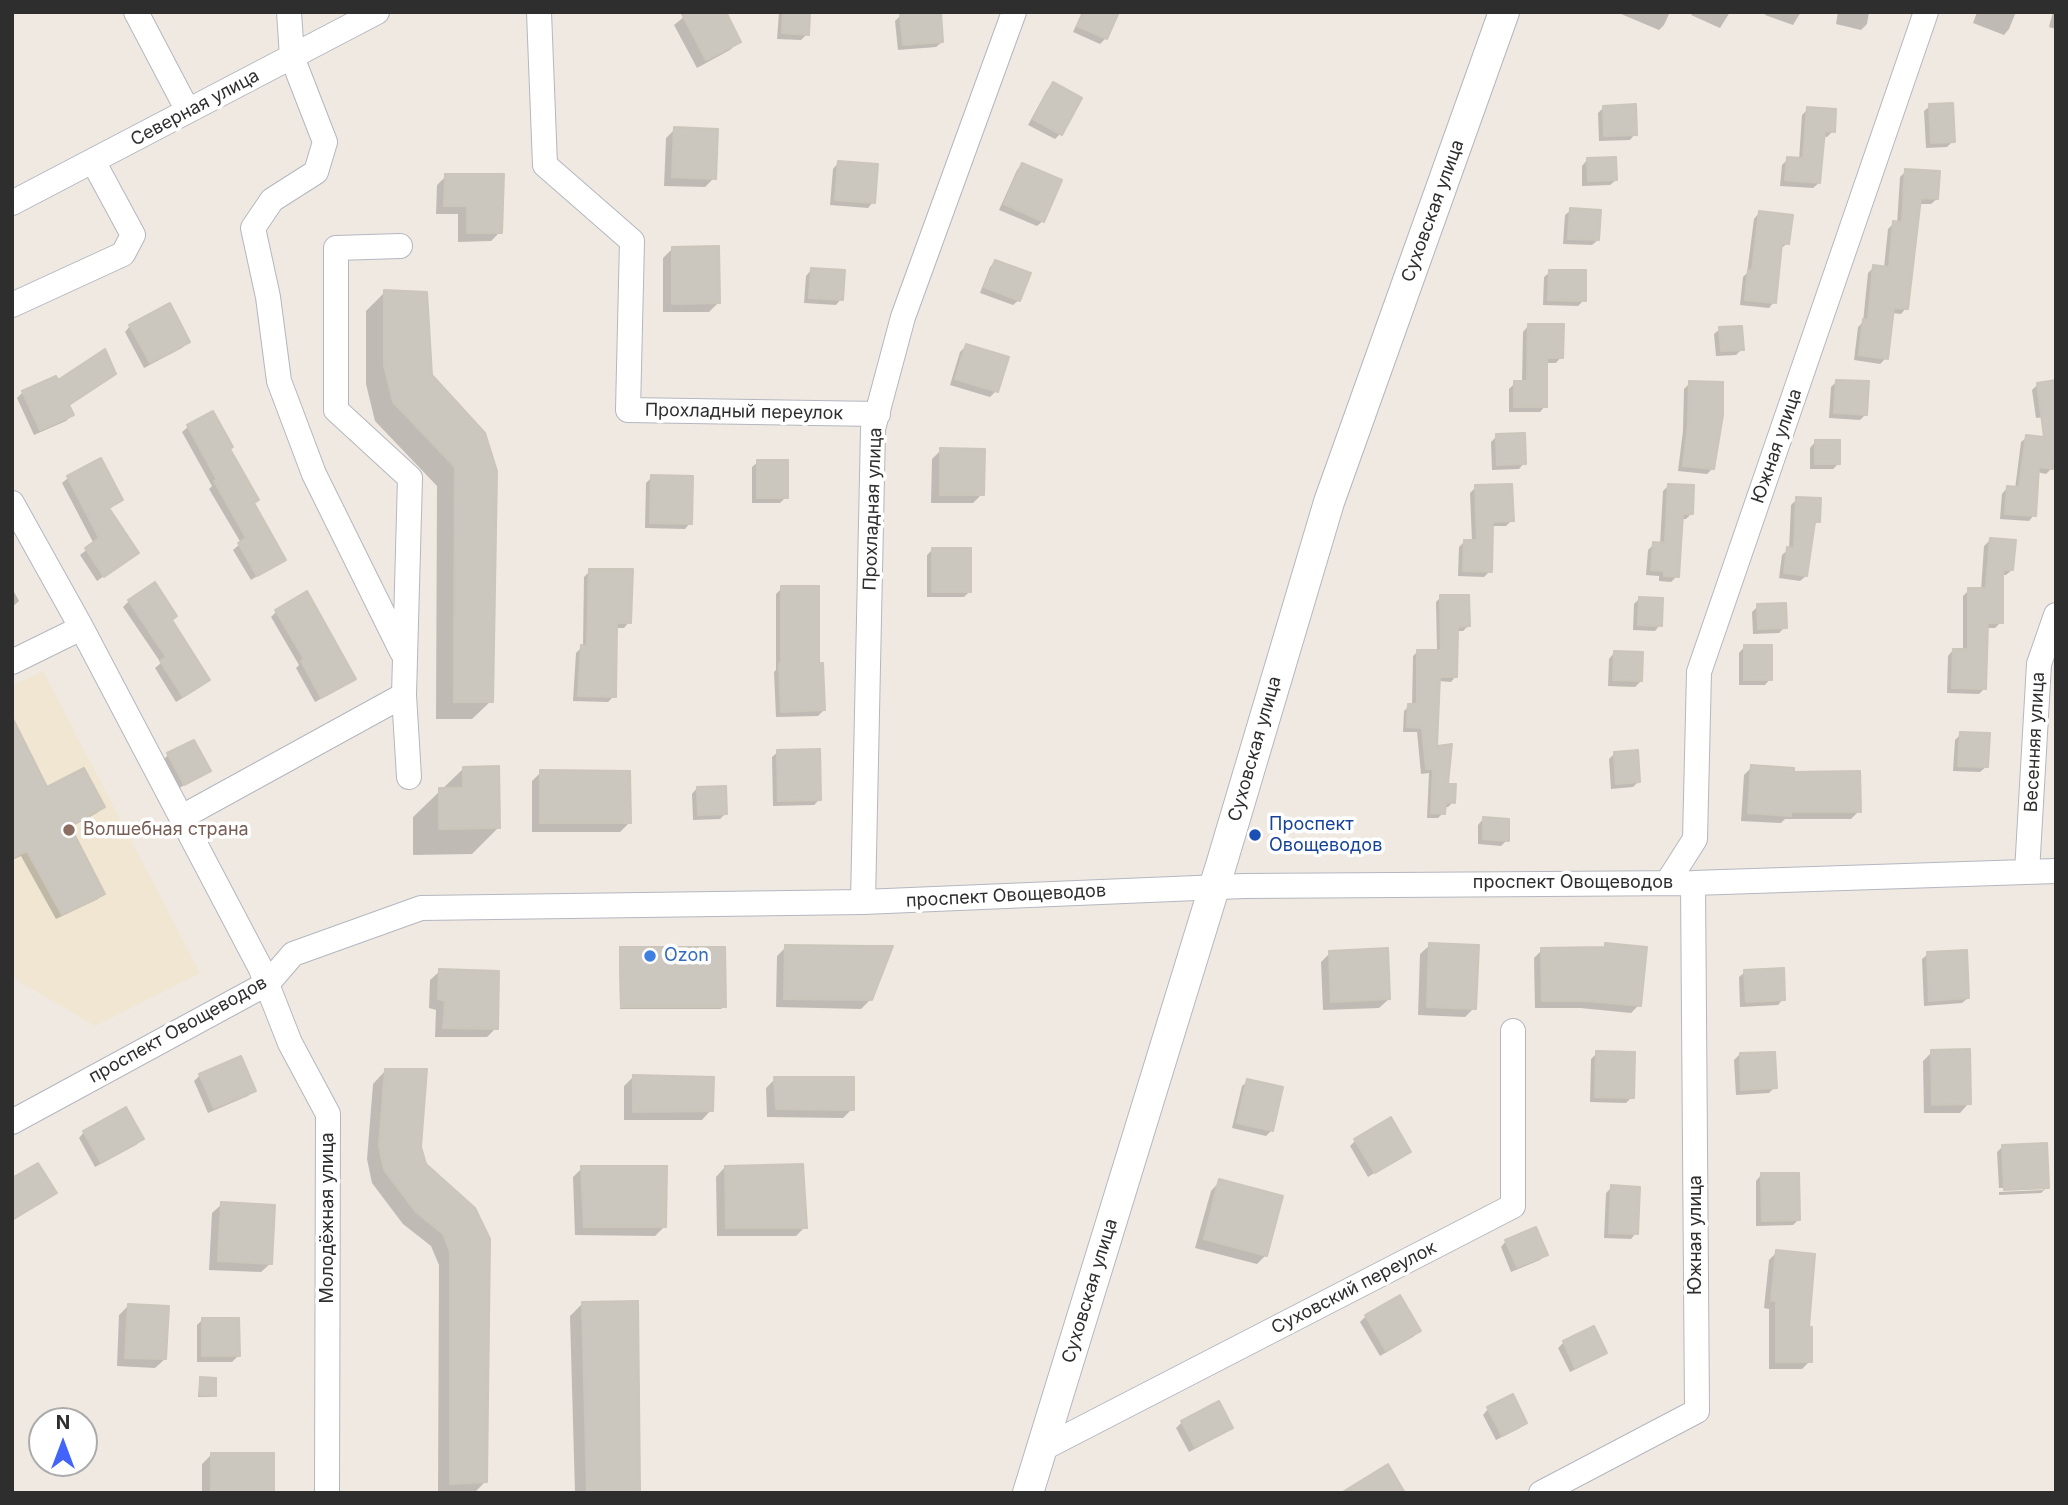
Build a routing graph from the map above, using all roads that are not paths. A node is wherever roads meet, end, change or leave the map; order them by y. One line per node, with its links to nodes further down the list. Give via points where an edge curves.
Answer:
1 (136, 12): 9 (street)
2 (289, 12): 8 (street)
3 (377, 12): 8 (street, Северная улица)
4 (539, 12): 14 (street, Прохладный переулок, via 545,165 632,241 628,410)
5 (1014, 12): 14 (street, Прохладная улица, via 903,317)
6 (1504, 12): 27 (street, Суховская улица, via 1329,502)
7 (1926, 12): 25 (street, Южная улица, via 1699,672 1695,839)
8 (292, 57): 9 (street, Северная улица); 18 (street, via 325,142 316,173 272,200 253,228 279,381 314,474)
9 (188, 111): 10 (street, Северная улица)
10 (93, 161): 11 (street, Северная улица); 13 (street, via 133,235 123,254)
11 (12, 203)
12 (400, 246): 18 (street, via 336,248 336,410 410,478)
13 (12, 305)
14 (878, 414): 28 (street, Прохладная улица, via 873,429)
15 (12, 503): 17 (street, Молодёжная улица)
16 (2056, 615): 24 (street, Весенняя улица, via 2039,664)
17 (80, 625): 19 (street); 22 (street, Молодёжная улица)
18 (404, 656): 20 (street)
19 (12, 662)
20 (404, 695): 21 (street); 22 (street)
21 (409, 777)
22 (182, 817): 29 (street, Молодёжная улица)
23 (2056, 871): 24 (street, проспект Овощеводов)
24 (2027, 872): 26 (street, проспект Овощеводов)
25 (1667, 883): 26 (street, проспект Овощеводов); 27 (street, проспект Овощеводов)
26 (1693, 883): 35 (street, Южная улица, via 1697,1411)
27 (1215, 886): 28 (street, проспект Овощеводов); 32 (street, Суховская улица)
28 (863, 902): 29 (street, проспект Овощеводов, via 421,908 293,954)
29 (268, 983): 31 (street, проспект Овощеводов); 33 (street, Молодёжная улица, via 290,1043 328,1114)
30 (1513, 1031): 32 (street, Суховский переулок, via 1513,1206)
31 (12, 1122)
32 (1040, 1450): 34 (street, Суховская улица)
33 (327, 1493)
34 (1028, 1493)
35 (1541, 1493)

